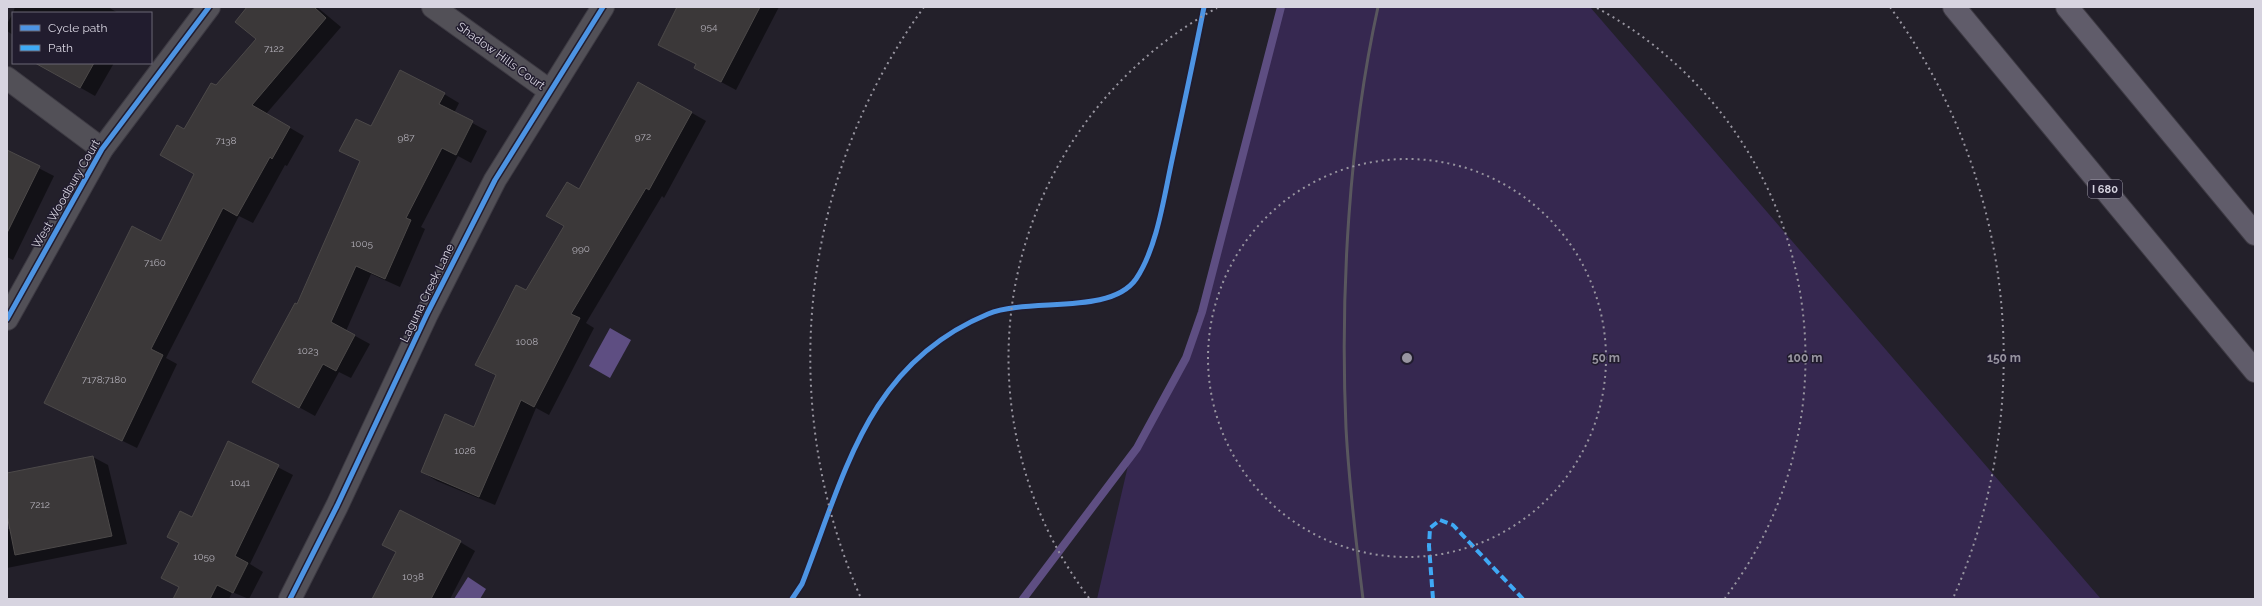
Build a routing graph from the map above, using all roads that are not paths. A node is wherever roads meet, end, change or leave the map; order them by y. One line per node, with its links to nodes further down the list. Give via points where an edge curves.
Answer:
1 (209, 7): 8 (street, West Woodbury Court)
2 (433, 7): 7 (street, Shadow Hills Court)
3 (603, 7): 7 (street, Laguna Creek Lane)
4 (1954, 7): 11 (highway, I 680)
5 (2067, 7): 9 (highway)
6 (7, 78): 8 (street)
7 (550, 91): 12 (street, Laguna Creek Lane, via 495,180 427,314 337,506)
8 (102, 149): 10 (street, West Woodbury Court)
9 (2255, 234)
10 (7, 319)
11 (2255, 371)
12 (290, 599)

